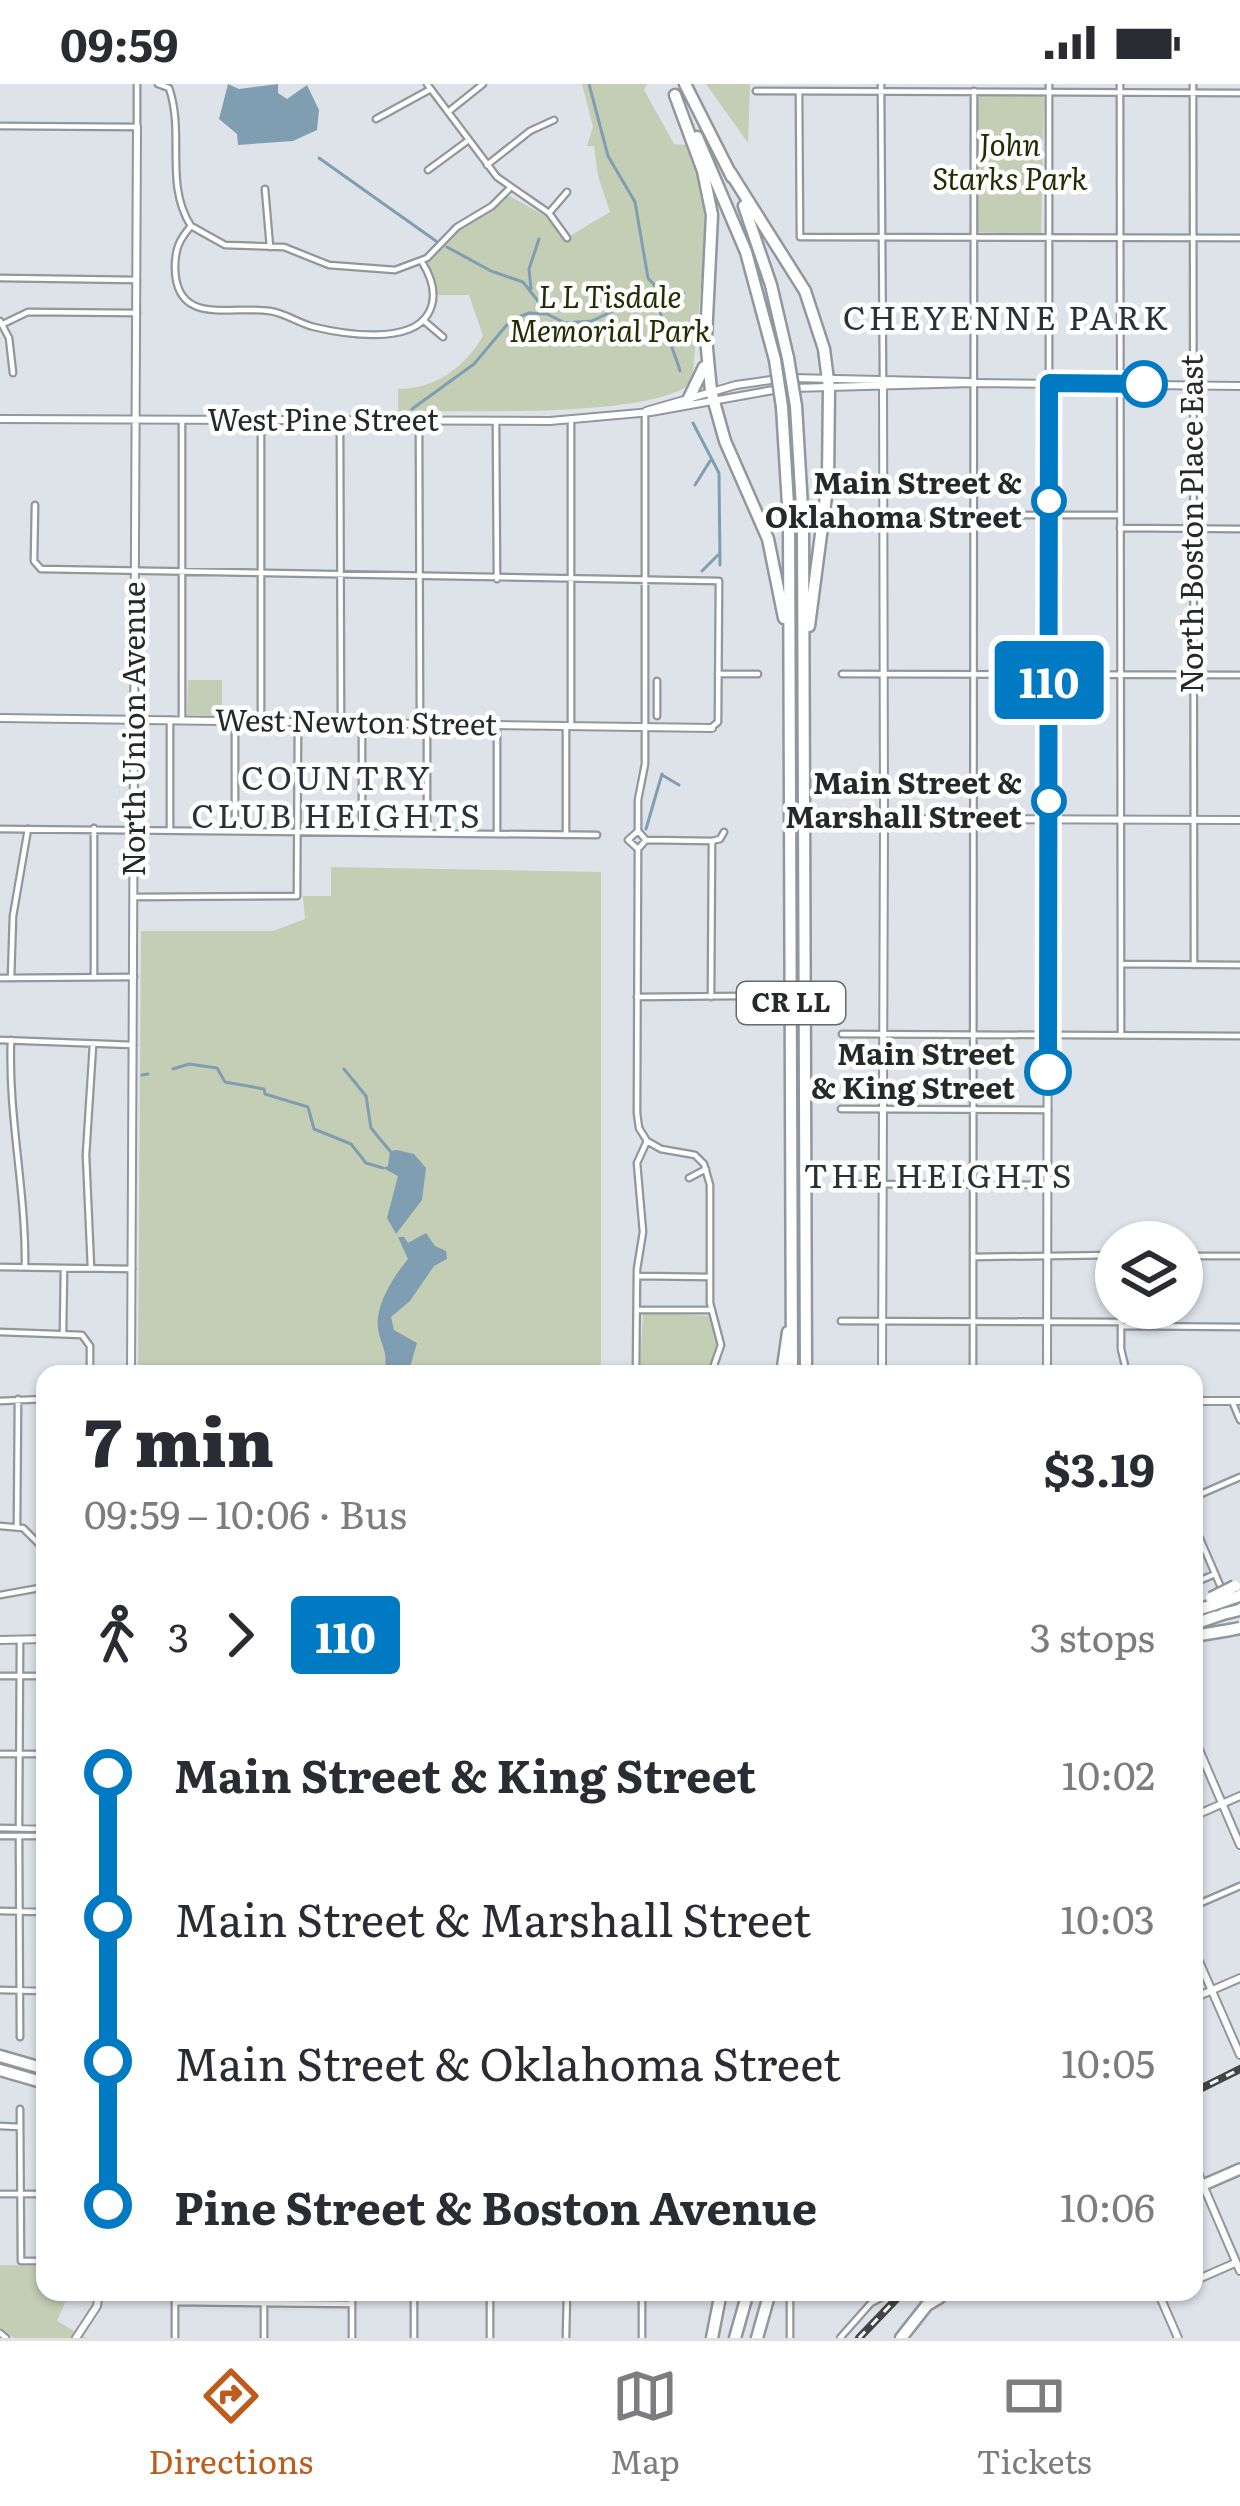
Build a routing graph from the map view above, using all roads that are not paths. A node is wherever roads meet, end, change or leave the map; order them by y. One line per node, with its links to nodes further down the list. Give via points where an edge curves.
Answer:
1 (137, 84): 19 (street, North Union Avenue)
2 (158, 84): 28 (street, via 170,88 176,113 176,192)
3 (483, 84): 15 (street)
4 (685, 84): 23 (highway, CR LL)
5 (429, 86): 15 (street); 16 (street)
6 (881, 87): 7 (street); 13 (street); 29 (street)
7 (970, 88): 8 (street); 31 (street)
8 (1048, 88): 9 (street); 32 (street)
9 (1120, 88): 10 (street); 33 (street)
10 (1193, 88): 14 (street); 34 (street, North Boston Place East)
11 (672, 89): 44 (highway, via 710,202); 45 (highway, CR LL, via 737,226)
12 (756, 91): 13 (street)
13 (799, 92): 29 (street, via 800,236)
14 (1240, 93)
15 (448, 112): 20 (street)
16 (376, 119)
17 (554, 120): 21 (street)
18 (0, 126): 19 (street)
19 (137, 127): 39 (street, North Union Avenue)
20 (468, 140): 21 (street); 22 (street)
21 (487, 165): 25 (street)
22 (428, 170)
23 (730, 172): 45 (highway, CR LL, via 765,266); 48 (highway, via 810,302)
24 (265, 189): 36 (street)
25 (509, 189): 27 (street); 37 (street)
26 (566, 192): 27 (street)
27 (548, 213): 30 (street)
28 (191, 226): 36 (street, via 221,244); 41 (street, via 175,252 175,279 200,308 400,334)
29 (882, 237): 31 (street); 47 (street)
30 (567, 238)
31 (974, 238): 32 (street); 49 (street)
32 (1048, 238): 33 (street); 50 (street)
33 (1120, 238): 34 (street); 51 (street)
34 (1193, 238): 35 (street); 52 (street, North Boston Place East)
35 (1240, 238)
36 (270, 247): 37 (street, via 344,267 395,270)
37 (422, 262): 41 (street, via 433,293)
38 (0, 278): 39 (street)
39 (137, 280): 40 (street, North Union Avenue)
40 (137, 313): 42 (street, via 28,312); 58 (street, North Union Avenue)
41 (423, 320): 43 (street)
42 (2, 322): 46 (street)
43 (442, 337)
44 (706, 352): 54 (highway); 55 (highway)
45 (782, 359): 83 (highway, CR LL, bridge); 84 (highway, CR LL, bridge, via 796,406 803,495)
46 (13, 374)
47 (883, 382): 48 (street); 49 (street); 70 (street)
48 (828, 383): 54 (street, via 769,380); 84 (highway, via 828,490)
49 (973, 383): 50 (street); 67 (street)
50 (1049, 383): 51 (street); 66 (street)
51 (1120, 383): 52 (street); 68 (street)
52 (1193, 385): 53 (street); 73 (street, North Boston Place East)
53 (1240, 386)
54 (712, 396): 55 (street, West Pine Street); 56 (street, West Pine Street); 83 (highway, via 768,539)
55 (689, 398): 56 (street, West Pine Street)
56 (645, 411): 60 (street, West Pine Street); 82 (street)
57 (0, 418): 58 (street, West Pine Street)
58 (136, 420): 61 (street, West Pine Street); 75 (street, North Union Avenue)
59 (419, 420): 63 (street, West Pine Street); 64 (street, West Pine Street); 79 (street)
60 (571, 420): 64 (street, West Pine Street); 81 (street)
61 (182, 421): 62 (street, West Pine Street); 76 (street)
62 (261, 422): 63 (street, West Pine Street); 77 (street)
63 (340, 422): 78 (street)
64 (496, 422): 80 (street)
65 (34, 505): 75 (street, via 36,566)
66 (1049, 514): 67 (street); 68 (street); 90 (street)
67 (974, 515): 71 (street)
68 (1120, 515): 72 (street)
69 (845, 524): 70 (street)
70 (883, 524): 71 (street); 88 (street)
71 (974, 524): 89 (street)
72 (1120, 528): 73 (street); 91 (street)
73 (1193, 529): 74 (street); 92 (street, North Boston Place East)
74 (1240, 529)
75 (136, 572): 76 (street); 97 (street, North Union Avenue)
76 (182, 573): 77 (street); 99 (street)
77 (262, 575): 78 (street); 101 (street)
78 (341, 577): 79 (street); 103 (street)
79 (419, 578): 80 (street); 105 (street)
80 (497, 579): 81 (street)
81 (570, 580): 82 (street); 107 (street)
82 (646, 580): 85 (street, via 718,581); 108 (street)
83 (790, 652): 185 (highway, CR LL)
84 (804, 659): 197 (highway, CR LL)
85 (718, 674): 86 (street); 109 (street)
86 (758, 674)
87 (842, 674): 88 (street)
88 (884, 674): 89 (street); 110 (street)
89 (974, 674): 90 (street); 111 (street)
90 (1049, 674): 91 (street); 112 (street)
91 (1120, 674): 92 (street); 114 (street)
92 (1193, 674): 93 (street); 115 (street, North Boston Place East)
93 (1240, 675)
94 (657, 681): 95 (street)
95 (657, 716)
96 (0, 718): 97 (street, West Newton Street)
97 (136, 719): 98 (street, West Newton Street); 119 (street, North Union Avenue)
98 (170, 720): 99 (street, West Newton Street); 121 (street)
99 (182, 720): 100 (street, West Newton Street)
100 (235, 721): 101 (street, West Newton Street); 122 (street)
101 (261, 721): 102 (street, West Newton Street)
102 (298, 722): 103 (street, West Newton Street); 123 (street)
103 (340, 722): 104 (street, West Newton Street)
104 (362, 723): 105 (street, West Newton Street); 125 (street)
105 (424, 724): 106 (street, West Newton Street); 127 (street)
106 (497, 725): 107 (street, West Newton Street); 128 (street)
107 (568, 726): 108 (street, West Newton Street); 129 (street)
108 (646, 726): 109 (street, West Newton Street); 124 (street)
109 (712, 728)
110 (884, 819): 111 (street); 113 (street); 146 (street)
111 (974, 819): 112 (street); 147 (street)
112 (1049, 819): 114 (street); 148 (street)
113 (842, 820)
114 (1121, 820): 115 (street); 135 (street)
115 (1194, 820): 116 (street); 136 (street, North Boston Place East)
116 (1240, 820)
117 (28, 827): 118 (street); 120 (street); 141 (street)
118 (94, 828): 119 (street); 138 (street)
119 (135, 828): 121 (street); 134 (street, North Union Avenue)
120 (0, 829)
121 (170, 829): 122 (street)
122 (235, 829): 123 (street)
123 (298, 831): 125 (street); 134 (street, via 297,896)
124 (638, 831): 131 (street); 133 (street, via 628,840)
125 (362, 832): 127 (street)
126 (724, 832): 132 (street)
127 (427, 833): 128 (street)
128 (497, 834): 129 (street)
129 (566, 835): 130 (street)
130 (597, 835)
131 (646, 840): 132 (street); 133 (street)
132 (712, 841): 144 (street)
133 (638, 849): 143 (street)
134 (134, 897): 140 (street, North Union Avenue)
135 (1121, 964): 136 (street); 149 (street)
136 (1194, 965): 137 (street)
137 (1240, 965)
138 (94, 976): 140 (street); 141 (street)
139 (0, 977): 141 (street)
140 (134, 977): 154 (street, North Union Avenue)
141 (11, 978)
142 (740, 996): 144 (street)
143 (638, 997): 144 (street); 159 (street, via 637,1120)
144 (711, 997)
145 (842, 1034): 146 (street)
146 (884, 1034): 147 (street); 156 (street)
147 (974, 1034): 148 (street); 157 (street)
148 (1049, 1035): 149 (street); 158 (street)
149 (1121, 1035): 150 (street)
150 (1240, 1036)
151 (0, 1040): 152 (street)
152 (11, 1040): 153 (street); 172 (street)
153 (93, 1045): 154 (street); 174 (street, via 86,1155)
154 (133, 1045): 175 (street, North Union Avenue)
155 (842, 1109): 156 (street)
156 (884, 1109): 157 (street); 163 (street)
157 (974, 1110): 158 (street); 164 (street)
158 (1048, 1110): 165 (street)
159 (647, 1141): 160 (street, via 688,1152); 176 (street, via 637,1163)
160 (705, 1167): 161 (street); 177 (street)
161 (689, 1178)
162 (842, 1184): 163 (street)
163 (884, 1184): 164 (street); 181 (street)
164 (974, 1185): 165 (street); 170 (street)
165 (1049, 1185): 167 (street)
166 (1095, 1255): 167 (street)
167 (1048, 1256): 170 (street); 183 (street)
168 (1203, 1256): 169 (street)
169 (1240, 1256)
170 (973, 1257): 182 (street)
171 (0, 1267): 172 (street)
172 (25, 1267): 173 (street)
173 (64, 1268): 174 (street); 190 (street)
174 (91, 1268): 175 (street)
175 (132, 1269): 192 (street, North Union Avenue)
176 (637, 1276): 177 (street); 178 (street)
177 (710, 1277): 179 (street)
178 (637, 1310): 179 (street); 193 (street)
179 (711, 1310): 194 (street, via 721,1345)
180 (841, 1321): 181 (street)
181 (883, 1321): 182 (street); 198 (street)
182 (973, 1321): 183 (street); 199 (street)
183 (1048, 1321): 184 (street); 200 (street)
184 (1095, 1323)
185 (792, 1324): 195 (highway); 196 (highway, CR LL)
186 (1203, 1326): 187 (street)
187 (1240, 1327)
188 (1121, 1329): 201 (street)
189 (0, 1332): 190 (street)
190 (63, 1333): 191 (street, via 87,1339)
191 (89, 1365)
192 (131, 1365)
193 (637, 1365)
194 (714, 1365)
195 (783, 1365)
196 (792, 1365)
197 (807, 1365)
198 (882, 1365)
199 (973, 1365)
200 (1047, 1365)
201 (1124, 1365)
202 (18, 1399): 203 (street); 204 (street); 211 (street)
203 (36, 1399)
204 (0, 1400)
205 (1203, 1401): 206 (street)
206 (1236, 1401): 207 (street)
207 (1240, 1420)
208 (1240, 1477): 209 (street)
209 (1203, 1492)
210 (0, 1526): 211 (street)
211 (17, 1526): 212 (street)
212 (36, 1540)
213 (1203, 1546): 214 (street)
214 (1215, 1574): 215 (street); 223 (street)
215 (1203, 1579)
216 (36, 1589): 218 (street)
217 (1238, 1590): 219 (highway, bridge)
218 (0, 1595)
219 (1216, 1606): 220 (highway); 221 (highway, bridge); 222 (highway)
220 (1203, 1608)
221 (1240, 1610)
222 (1203, 1617)
223 (1236, 1630): 224 (highway)
224 (1203, 1635)
225 (36, 1639): 227 (street)
226 (0, 1640): 227 (street)
227 (20, 1640): 229 (street)
228 (0, 1676): 229 (street)
229 (20, 1676): 230 (street); 232 (street)
230 (36, 1676)
231 (0, 1754): 232 (street)
232 (19, 1754): 233 (street); 239 (street)
233 (36, 1754)
234 (1203, 1759): 236 (street)
235 (1240, 1796): 236 (street)
236 (1222, 1804): 237 (street); 241 (street)
237 (1203, 1812)
238 (0, 1832): 239 (street)
239 (19, 1832): 240 (street); 245 (street)
240 (36, 1832)
241 (1240, 1845)
242 (1240, 1886): 243 (street)
243 (1203, 1902)
244 (0, 1912): 245 (street)
245 (19, 1912): 246 (street); 250 (street)
246 (36, 1912)
247 (1203, 1971): 252 (street)
248 (1240, 1978): 252 (street)
249 (0, 1990): 250 (street)
250 (19, 1990): 251 (street); 254 (street)
251 (36, 1990)
252 (1211, 1990): 253 (street); 255 (street)
253 (1203, 1994)
254 (20, 2037)
255 (1240, 2055)
256 (0, 2056): 257 (highway)
257 (36, 2066)
258 (0, 2070): 259 (highway)
259 (36, 2080)
260 (20, 2109): 262 (street)
261 (0, 2126): 262 (street)
262 (20, 2127): 266 (street)
263 (1240, 2169): 264 (main road)
264 (1203, 2185)
265 (0, 2194): 266 (street)
266 (20, 2194): 267 (street); 269 (street, via 21,2261)
267 (36, 2194)
268 (1203, 2195): 270 (street)
269 (36, 2261)
270 (1239, 2265): 271 (street)
271 (1203, 2278)
272 (98, 2301): 287 (street)
273 (414, 2301): 291 (street)
274 (490, 2301): 292 (street)
275 (567, 2301): 293 (street)
276 (642, 2301): 294 (street)
277 (719, 2301): 295 (highway)
278 (745, 2301): 296 (highway)
279 (767, 2301): 297 (highway)
280 (790, 2301): 298 (street)
281 (875, 2301): 299 (street)
282 (934, 2301): 300 (highway)
283 (1165, 2301): 301 (street)
284 (175, 2302): 285 (street); 288 (street)
285 (264, 2303): 286 (street); 289 (street)
286 (352, 2304): 290 (street)
287 (76, 2338)
288 (175, 2338)
289 (264, 2338)
290 (352, 2338)
291 (414, 2338)
292 (490, 2338)
293 (566, 2338)
294 (643, 2338)
295 (712, 2338)
296 (735, 2338)
297 (757, 2338)
298 (790, 2338)
299 (840, 2338)
300 (901, 2338)
301 (1178, 2338)

